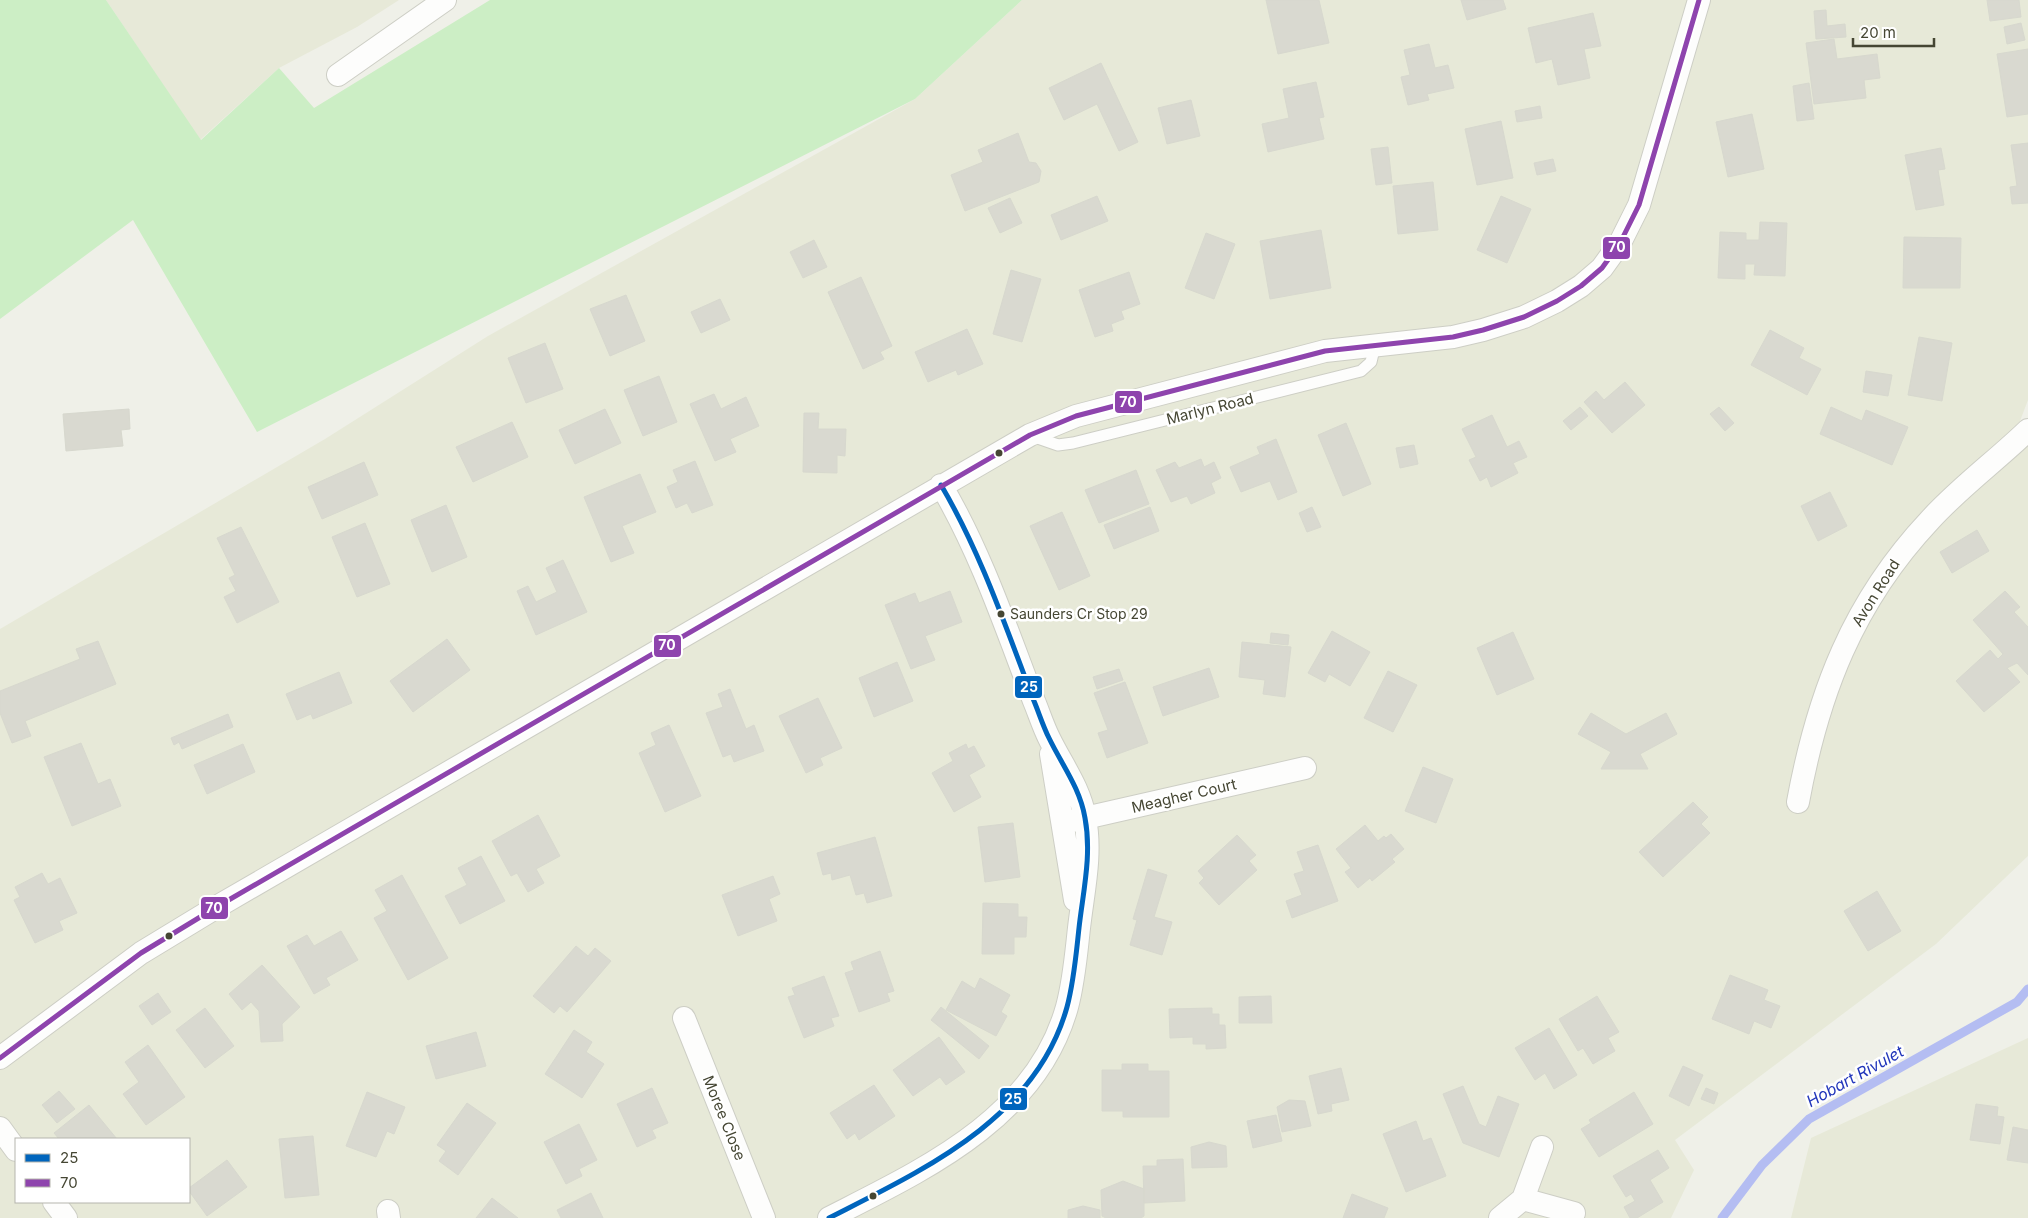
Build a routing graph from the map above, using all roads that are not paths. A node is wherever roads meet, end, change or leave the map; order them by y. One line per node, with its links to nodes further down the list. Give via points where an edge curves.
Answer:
1 (445, 0): 3 (street)
2 (1699, 0): 5 (street, Marlyn Road, via 1639,205 1620,243 1602,268 1581,286 1524,318 1453,337 1325,351 1076,416 1030,435)
3 (338, 75)
4 (2028, 430): 8 (street, Avon Road, via 1931,518 1903,550 1862,612 1823,696)
5 (941, 485): 6 (street, via 981,565); 13 (street, Marlyn Road, via 157,943)
6 (1048, 738): 9 (street, via 1074,784); 10 (street)
7 (1306, 768): 9 (street, Meagher Court)
8 (1798, 802)
9 (1085, 819): 10 (street, Meagher Court); 11 (street, via 1087,856)
10 (1063, 823): 11 (street)
11 (1079, 926): 22 (street, via 1075,973 1054,1042 1034,1075 1007,1107 929,1166)
12 (684, 1018): 21 (street, Moree Close)
13 (0, 1058)
14 (0, 1128): 16 (street)
15 (1542, 1147): 17 (street)
16 (15, 1149)
17 (1523, 1199): 19 (street); 23 (street)
18 (55, 1203): 20 (street)
19 (1574, 1213)
20 (66, 1218)
21 (764, 1218)
22 (829, 1218)
23 (1500, 1218)

